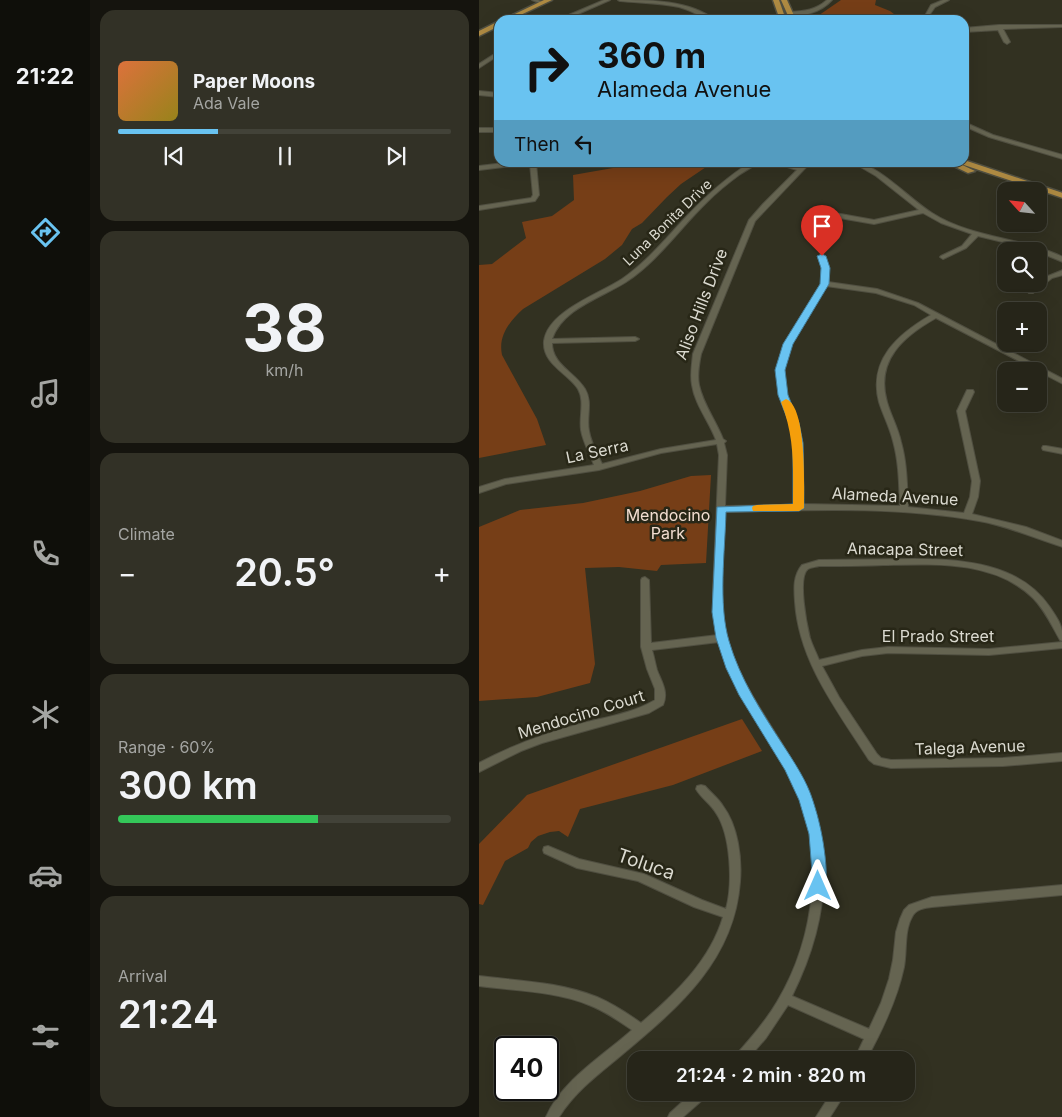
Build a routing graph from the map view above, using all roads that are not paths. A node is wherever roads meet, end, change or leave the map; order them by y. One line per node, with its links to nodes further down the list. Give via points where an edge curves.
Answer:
1 (534, 0): 9 (street)
2 (549, 0): 9 (main road)
3 (608, 0): 11 (street)
4 (620, 0): 10 (street)
5 (776, 0): 15 (main road)
6 (784, 0): 16 (main road)
7 (830, 0): 17 (street, via 813,12)
8 (947, 0): 18 (street, via 933,6)
9 (542, 2): 12 (main road)
10 (664, 2): 14 (street)
11 (573, 14): 13 (street)
12 (515, 15)
13 (576, 15)
14 (704, 15)
15 (781, 15)
16 (790, 15)
17 (800, 15)
18 (927, 15)
19 (494, 26): 23 (main road)
20 (1062, 26): 21 (street)
21 (999, 27): 22 (street); 24 (street)
22 (969, 30)
23 (479, 34)
24 (1007, 42)
25 (494, 58): 26 (street)
26 (479, 66)
27 (479, 94): 28 (street)
28 (494, 95)
29 (969, 126): 32 (street)
30 (479, 130): 31 (street)
31 (494, 130)
32 (1017, 143): 33 (street); 34 (street)
33 (1062, 152)
34 (1062, 157)
35 (969, 164): 45 (main road)
36 (494, 167): 42 (street)
37 (533, 167): 47 (street, via 536,195 533,200)
38 (749, 167): 59 (street, Luna Bonita Drive, via 703,202 626,279 559,321)
39 (804, 167): 62 (street, Aliso Hills Drive, via 752,220 697,354 693,370 694,388)
40 (864, 167): 49 (street)
41 (962, 167): 43 (main road)
42 (479, 168)
43 (1006, 182)
44 (1047, 196): 46 (main road)
45 (1062, 196)
46 (1062, 202)
47 (479, 208)
48 (817, 210): 49 (street, via 873,222)
49 (923, 211): 50 (street, via 945,223)
50 (977, 233): 52 (street, via 964,246); 53 (street, via 1026,244)
51 (822, 256): 56 (street)
52 (943, 257)
53 (1062, 260)
54 (1062, 272): 55 (street)
55 (1047, 279)
56 (824, 284): 57 (street, via 877,291); 67 (street, via 788,344 780,370 783,395 798,443)
57 (936, 315): 60 (street); 69 (street, via 913,327 895,343 884,362 880,379 882,397 902,463)
58 (635, 339): 59 (street)
59 (548, 341): 65 (street, via 549,354 556,364 583,389 585,434)
60 (1062, 382)
61 (970, 392): 70 (street, via 961,411 976,481)
62 (722, 441): 65 (street, La Serra, via 661,451); 68 (street, Aliso Hills Drive)
63 (1046, 448): 64 (street)
64 (1062, 452)
65 (599, 467): 66 (street, La Serra, via 505,482)
66 (479, 490)
67 (799, 508): 68 (street, Alameda Avenue); 69 (street, Alameda Avenue)
68 (721, 509): 73 (street, Aliso Hills Drive, via 718,612)
69 (904, 509): 70 (street, Alameda Avenue)
70 (968, 515): 71 (street, Alameda Avenue, via 1022,528)
71 (1062, 544)
72 (645, 580): 76 (street, Mendocino Court)
73 (722, 638): 76 (street); 85 (street, Aliso Hills Drive, via 745,695 806,800 815,834 819,872 816,913 804,958)
74 (1062, 638): 77 (street, Anacapa Street, via 1051,614 1035,595 1015,580 991,570 963,563 940,562 819,563 805,567 799,576 799,611)
75 (1062, 645): 77 (street, El Prado Street, via 989,652 887,650)
76 (646, 647): 79 (street, Mendocino Court, via 662,695 654,707 525,746)
77 (815, 664): 78 (street, Talega Avenue, via 878,761 891,764 1003,762)
78 (1062, 757)
79 (479, 768)
80 (701, 789): 83 (street, via 721,812 730,835 736,887)
81 (548, 850): 83 (street, Toluca, via 577,863 640,877)
82 (1062, 890): 87 (street, via 932,902 912,908 905,922 899,965 887,1006)
83 (730, 916): 86 (street, via 703,971)
84 (479, 981): 86 (street, via 585,998)
85 (785, 998): 87 (street); 88 (street, Aliso Hills Drive)
86 (642, 1030): 92 (street, via 578,1084)
87 (873, 1037): 89 (street)
88 (746, 1051)
89 (865, 1051)
90 (693, 1101): 93 (street)
91 (834, 1101): 94 (street)
92 (552, 1117)
93 (674, 1117)
94 (822, 1117)

